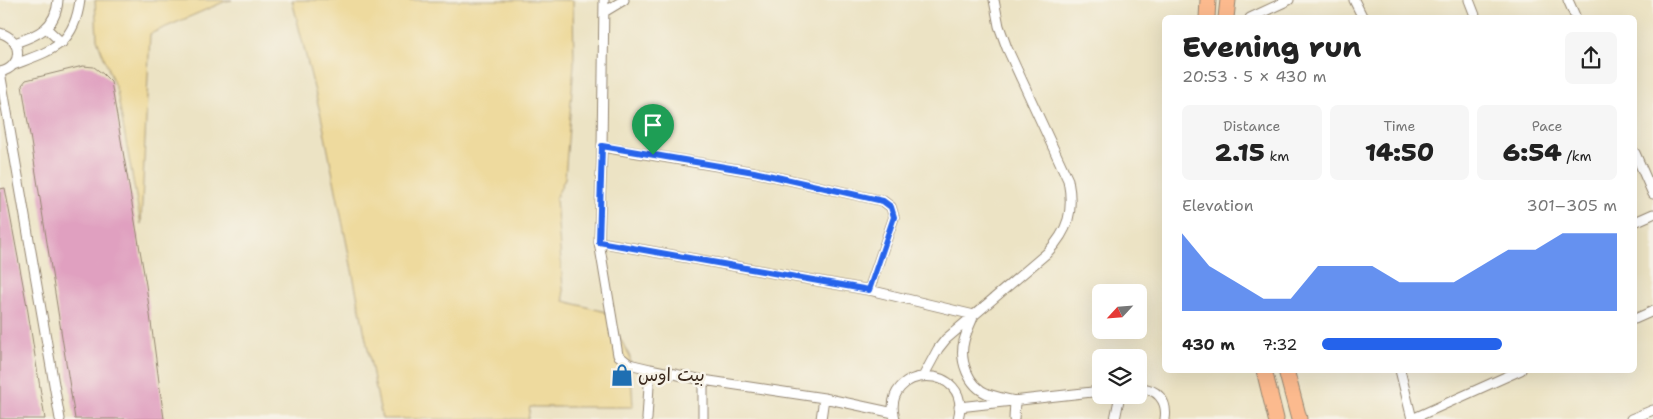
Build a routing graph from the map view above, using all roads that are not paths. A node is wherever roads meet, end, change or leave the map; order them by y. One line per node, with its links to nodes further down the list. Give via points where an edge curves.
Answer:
1 (58, 0): 19 (street)
2 (80, 0): 22 (street, via 71,32)
3 (604, 0): 12 (street)
4 (624, 0): 12 (street)
5 (994, 0): 34 (street, via 1007,48 1068,180 1070,212 1066,228 1052,247)
6 (1208, 0): 13 (main road)
7 (1228, 0): 14 (main road)
8 (1289, 0): 15 (street)
9 (1354, 0): 16 (street)
10 (1469, 0): 17 (street)
11 (1568, 0): 18 (street)
12 (604, 12): 25 (street)
13 (1207, 15)
14 (1226, 15)
15 (1256, 15)
16 (1362, 15)
17 (1475, 15)
18 (1575, 15)
19 (46, 28): 21 (street); 22 (street)
20 (0, 33): 21 (street)
21 (15, 43): 23 (street, via 18,54)
22 (62, 43): 23 (street, via 50,52)
23 (14, 65): 24 (street)
24 (0, 72): 51 (street)
25 (602, 146): 31 (street); 32 (street, via 754,172 883,201 891,207 894,217)
26 (1637, 156): 27 (street)
27 (1649, 175): 28 (street)
28 (1653, 194)
29 (1653, 214): 30 (street)
30 (1637, 221)
31 (599, 242): 32 (street); 36 (street, via 618,355 629,364)
32 (869, 290): 34 (street)
33 (1653, 311): 35 (street)
34 (974, 315): 41 (street, via 946,339); 46 (street, via 962,352 969,376 986,393)
35 (1637, 318)
36 (650, 369): 42 (street); 52 (street)
37 (1265, 373): 59 (main road)
38 (1287, 373): 60 (main road)
39 (1401, 373): 61 (street)
40 (1514, 373): 61 (street)
41 (924, 375): 48 (street, via 948,384); 50 (street, via 901,388 894,404)
42 (704, 380): 45 (street); 53 (street)
43 (1147, 388): 58 (street, via 1158,394 1166,406)
44 (1092, 391): 46 (street)
45 (824, 398): 50 (street); 54 (street)
46 (1015, 401): 48 (street); 56 (street)
47 (1118, 404): 57 (street)
48 (960, 407): 55 (street)
49 (1653, 410): 62 (street)
50 (895, 416)
51 (60, 419)
52 (647, 419)
53 (704, 419)
54 (821, 419)
55 (958, 419)
56 (1014, 419)
57 (1115, 419)
58 (1166, 419)
59 (1276, 419)
60 (1298, 419)
61 (1412, 419)
62 (1632, 419)

